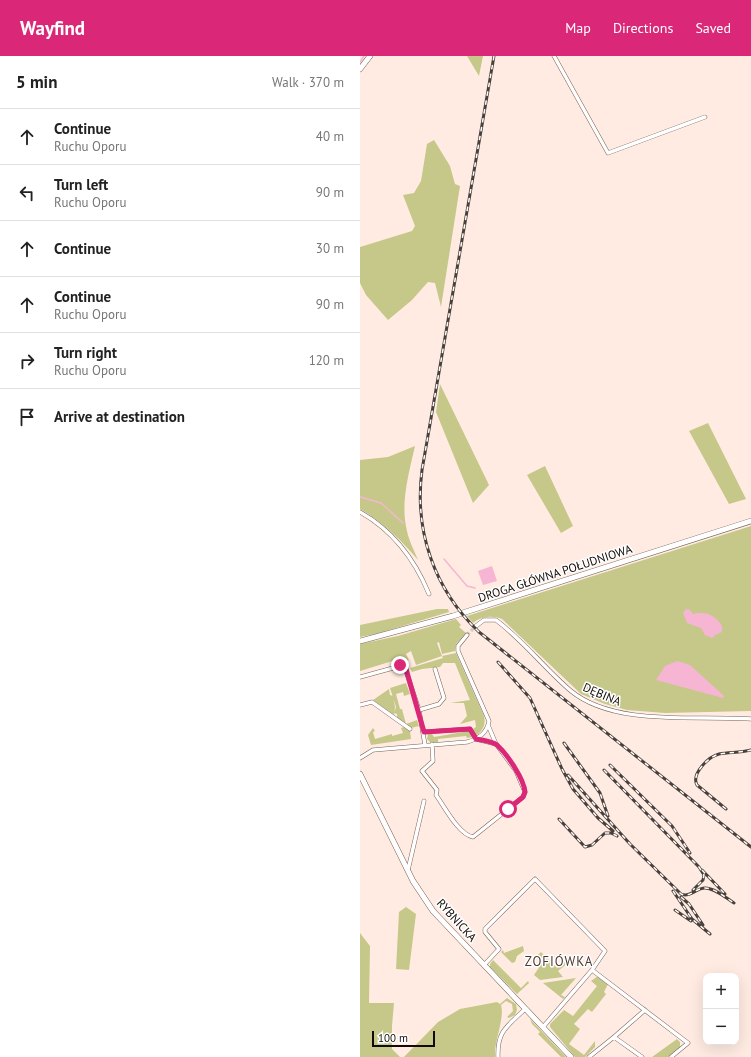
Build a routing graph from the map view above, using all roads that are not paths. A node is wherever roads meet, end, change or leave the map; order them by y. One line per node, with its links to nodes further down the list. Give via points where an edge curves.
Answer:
1 (370, 56): 3 (main road)
2 (554, 56): 4 (street, via 608,153)
3 (360, 69)
4 (705, 117)
5 (360, 512): 7 (street, via 378,524 397,542 418,569)
6 (751, 521): 10 (main road, DROGA GŁÓWNA POŁUDNIOWA, via 453,616)
7 (429, 594)
8 (476, 626): 15 (street, DĘBINA, via 484,620 496,620 572,692 603,708 625,714)
9 (467, 635): 16 (street, via 458,646 458,651 488,716)
10 (362, 640)
11 (435, 669): 14 (street, via 444,698 439,704)
12 (360, 677): 14 (street, via 404,665)
13 (360, 705): 17 (street, via 372,702)
14 (419, 710): 18 (street)
15 (751, 719)
16 (488, 725): 19 (street, via 481,737); 21 (street)
17 (410, 729)
18 (424, 732): 19 (street, via 470,729); 22 (street)
19 (476, 739): 20 (street); 21 (street)
20 (432, 744): 21 (street, via 433,761 422,771 464,834 473,837 523,797 525,792 516,771); 22 (street)
21 (496, 744)
22 (425, 745): 23 (street, via 373,750)
23 (360, 758)
24 (360, 774): 26 (main road, RYBNICKA)
25 (424, 801): 26 (street)
26 (408, 871): 27 (main road, RYBNICKA, via 434,911)
27 (484, 965): 28 (street, via 499,949 485,929 534,879 605,951); 29 (main road, RYBNICKA)
28 (592, 970): 30 (street); 31 (street)
29 (525, 1009): 31 (main road, RYBNICKA); 33 (street, via 501,1033 498,1040)
30 (645, 1010): 32 (street); 37 (street, via 688,1043)
31 (543, 1027): 34 (main road, RYBNICKA)
32 (614, 1037): 35 (street); 36 (street)
33 (498, 1057)
34 (571, 1057)
35 (589, 1057)
36 (642, 1057)
37 (671, 1057)

